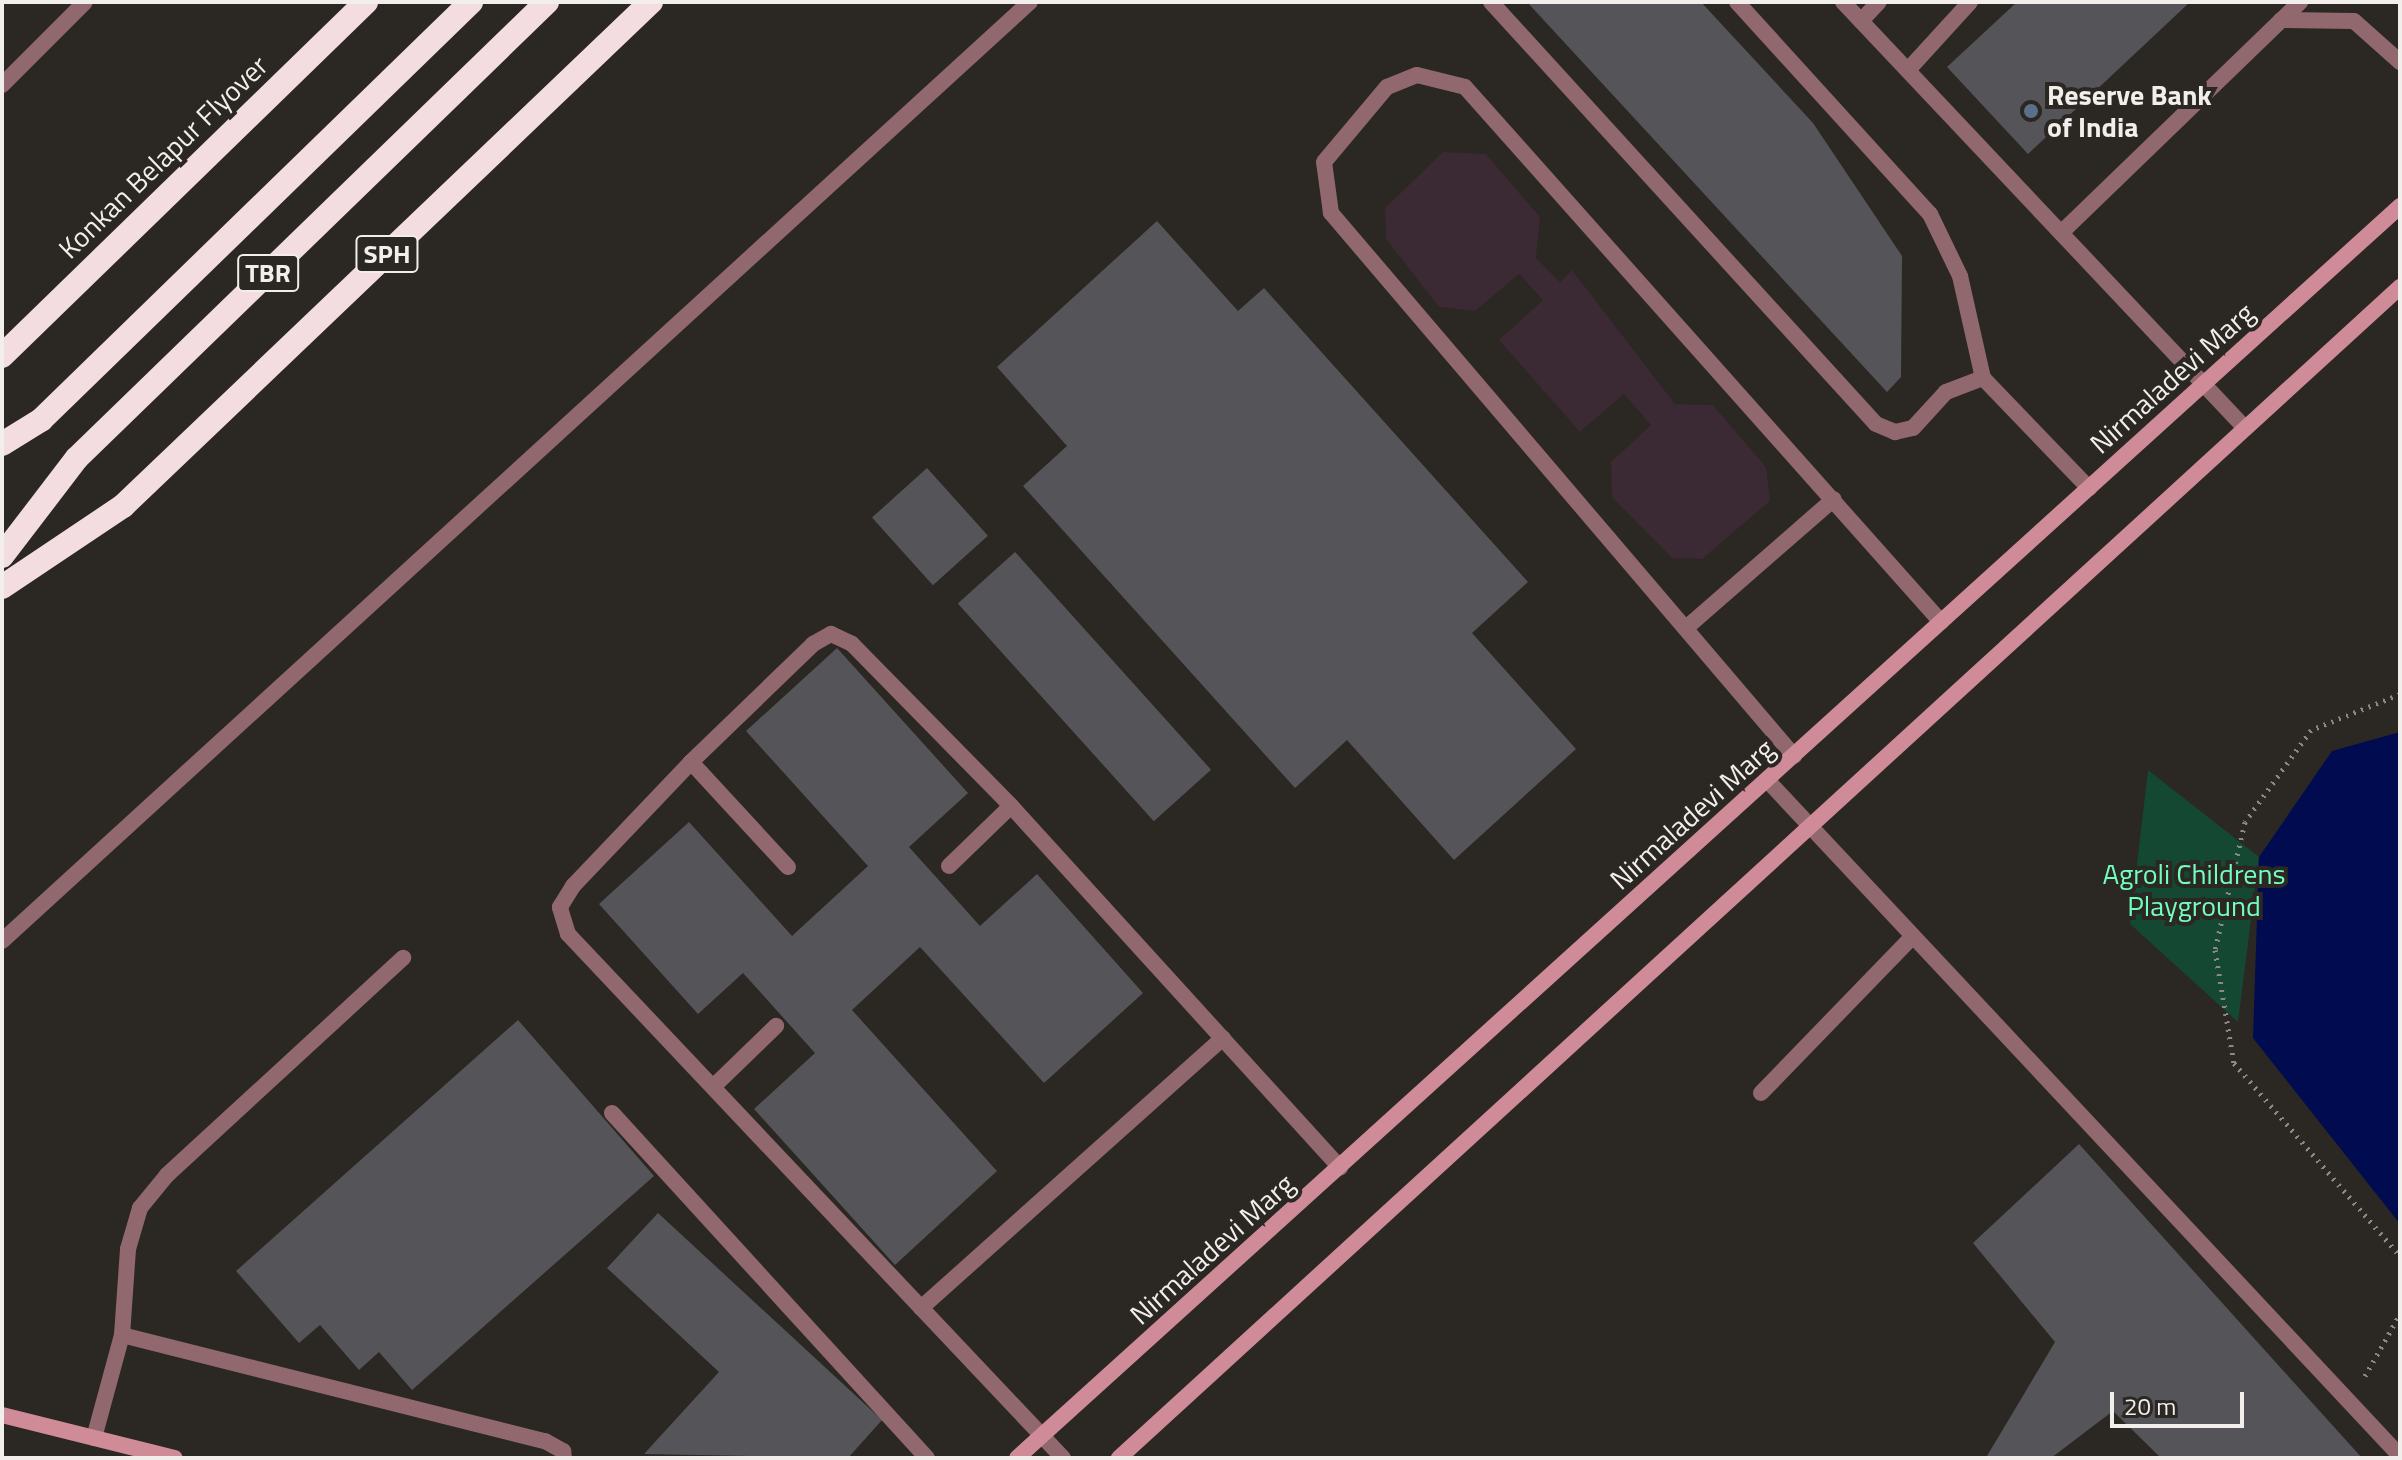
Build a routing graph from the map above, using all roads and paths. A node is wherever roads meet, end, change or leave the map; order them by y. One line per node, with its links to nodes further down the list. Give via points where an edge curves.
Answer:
1 (85, 2): 17 (street)
2 (366, 2): 21 (highway, Konkan Belapur Flyover)
3 (471, 2): 25 (highway, TBR, via 41,420)
4 (547, 2): 28 (highway, TBR, via 77,458)
5 (651, 2): 29 (highway, SPH, via 123,506)
6 (1030, 2): 41 (street)
7 (1491, 2): 22 (street, via 1876,424 1895,432 1913,428 1946,392)
8 (1737, 2): 22 (street, via 1930,214 1960,276)
9 (1843, 2): 14 (street)
10 (1879, 2): 14 (street)
11 (1970, 2): 16 (street)
12 (2300, 2): 13 (street)
13 (2281, 20): 15 (street, via 2354,21); 19 (street)
14 (1861, 21): 16 (street)
15 (2400, 62)
16 (1908, 70): 19 (street)
17 (2, 85)
18 (2400, 206): 23 (main road, Nirmaladevi Marg)
19 (2063, 231): 23 (street)
20 (2400, 287): 24 (main road)
21 (2, 356)
22 (1983, 378): 26 (street)
23 (2206, 383): 24 (street); 26 (main road, Nirmaladevi Marg)
24 (2245, 428): 37 (main road)
25 (2, 444)
26 (2089, 488): 30 (main road, Nirmaladevi Marg)
27 (1834, 499): 30 (street); 31 (street); 31 (street, via 1465,87 1417,75 1387,87 1324,162 1331,213)
28 (2, 556)
29 (2, 587)
30 (1941, 622): 33 (main road, Nirmaladevi Marg)
31 (1686, 628): 33 (street)
32 (2400, 694): 49 (path, via 2311,730 2245,822 2215,950 2234,1063)
33 (1794, 756): 35 (main road, Nirmaladevi Marg)
34 (691, 762): 36 (street, via 813,644 831,634 852,644); 39 (street); 45 (street, via 573,886 560,907 568,934)
35 (1767, 780): 37 (street); 48 (main road, Nirmaladevi Marg)
36 (1011, 806): 38 (street); 44 (street)
37 (1809, 827): 40 (street); 63 (main road)
38 (949, 866)
39 (788, 867)
40 (1912, 937): 46 (street); 53 (street)
41 (2, 941)
42 (403, 958): 52 (street, via 167,1175 140,1208 128,1249)
43 (776, 1026): 45 (street)
44 (1223, 1038): 48 (street); 50 (street)
45 (713, 1087): 50 (street)
46 (1761, 1093)
47 (612, 1113): 60 (street)
48 (1340, 1168): 55 (main road, Nirmaladevi Marg)
49 (2400, 1256)
50 (921, 1308): 55 (street)
51 (2400, 1314): 53 (path)
52 (122, 1335): 56 (street); 59 (street, via 545,1441 563,1451)
53 (2350, 1403): 57 (street)
54 (2, 1415): 56 (main road)
55 (1044, 1437): 61 (main road, Nirmaladevi Marg); 62 (street)
56 (94, 1438): 58 (main road)
57 (2400, 1456)
58 (175, 1458)
59 (564, 1458)
60 (927, 1458)
61 (1017, 1458)
62 (1063, 1458)
63 (1119, 1458)

